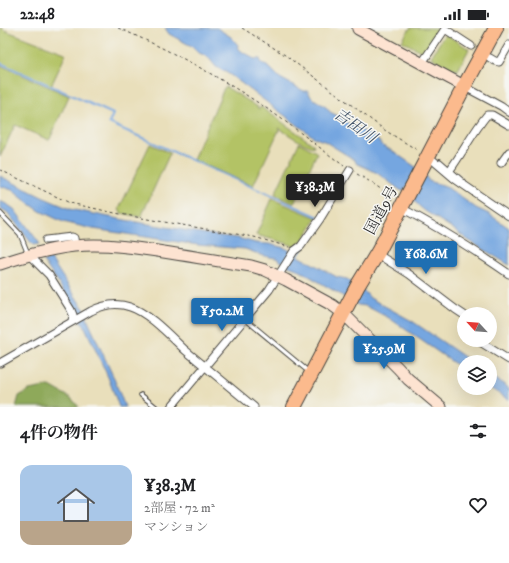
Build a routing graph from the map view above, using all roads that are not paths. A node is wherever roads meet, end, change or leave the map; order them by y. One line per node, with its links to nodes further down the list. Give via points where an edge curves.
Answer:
1 (358, 28): 7 (street)
2 (445, 28): 5 (street); 7 (street)
3 (496, 28): 8 (highway, 国道9号)
4 (509, 45): 6 (street, via 499,62)
5 (471, 46)
6 (490, 58)
7 (422, 63): 8 (street)
8 (464, 86): 9 (lane); 10 (lane); 13 (highway, 国道9号)
9 (509, 110)
10 (509, 114)
11 (509, 125): 16 (street, via 492,114 487,115)
12 (509, 152): 14 (street)
13 (432, 159): 16 (lane); 17 (street); 18 (highway, 国道9号)
14 (501, 163)
15 (350, 170): 25 (street, via 301,246 294,251)
16 (450, 170): 17 (lane, via 465,183)
17 (465, 186): 20 (street)
18 (403, 206): 22 (highway, 国道9号); 24 (street)
19 (0, 213): 21 (lane, via 20,234)
20 (509, 216)
21 (32, 254): 23 (street); 25 (street, via 47,245 153,250 251,266); 29 (street, via 49,275)
22 (376, 254): 26 (highway, 国道9号); 27 (street, via 409,274)
23 (0, 264)
24 (509, 274)
25 (278, 276): 26 (street, via 332,306); 28 (street)
26 (347, 307): 34 (highway, 国道9号); 40 (street, via 408,379)
27 (457, 311)
28 (245, 318): 33 (street); 34 (lane)
29 (75, 319): 32 (street); 33 (street, via 104,306 130,307 145,315)
30 (488, 347): 31 (street)
31 (509, 360)
32 (0, 363)
33 (205, 367): 37 (street); 38 (street)
34 (311, 375): 39 (highway, 国道9号)
35 (141, 395): 36 (lane)
36 (156, 407)
37 (171, 407)
38 (254, 407)
39 (294, 407)
40 (441, 407)

